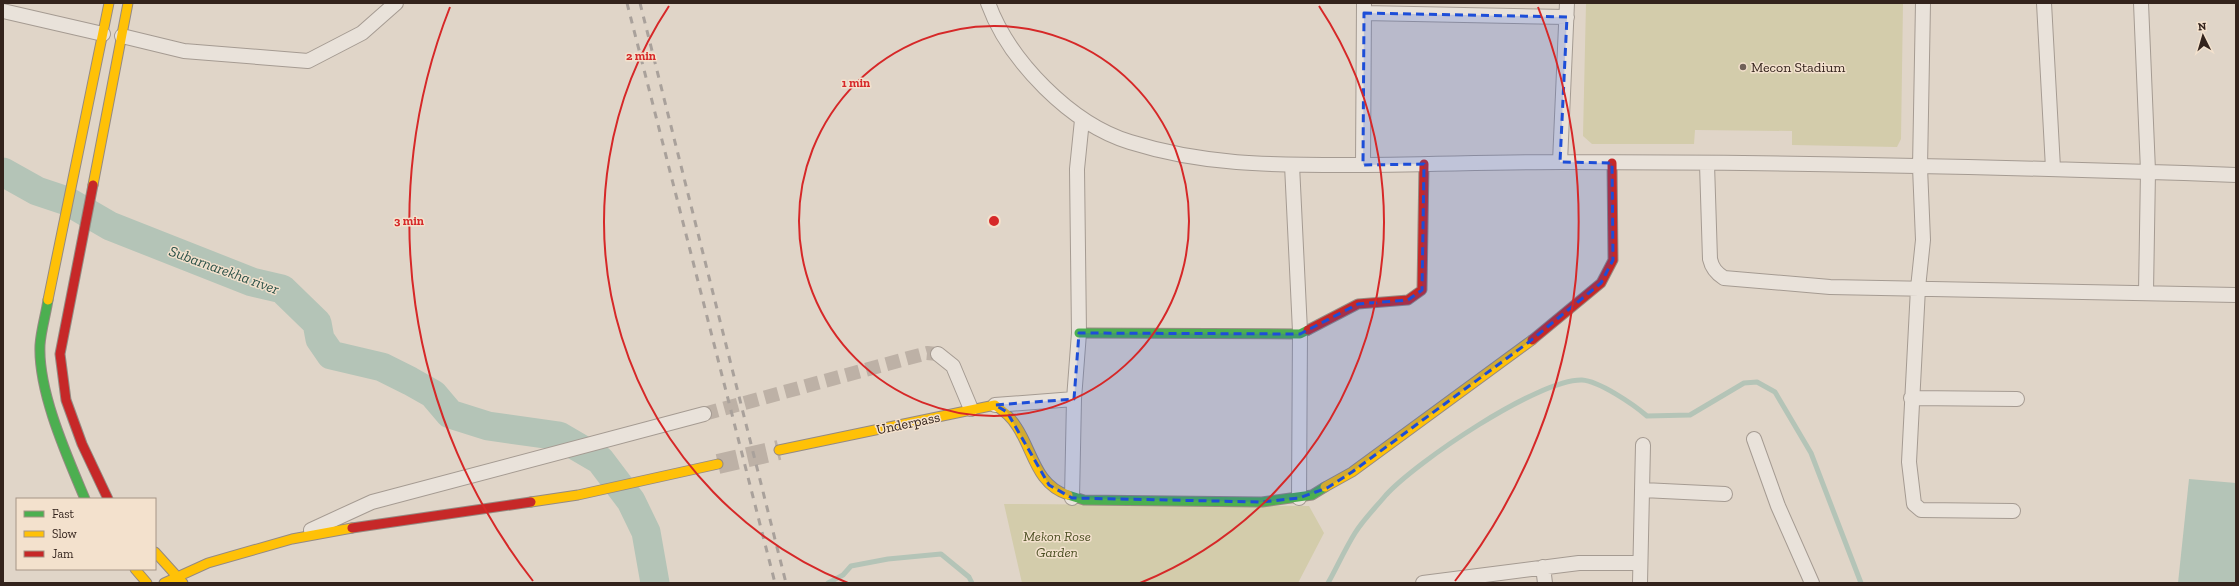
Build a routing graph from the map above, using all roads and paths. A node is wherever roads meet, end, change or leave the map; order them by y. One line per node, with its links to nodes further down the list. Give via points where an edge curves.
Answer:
1 (109, 3): 12 (street)
2 (128, 3): 13 (street)
3 (396, 3): 13 (street, via 362,33 308,61 184,51)
4 (988, 3): 14 (street, via 1004,35 1023,62 1051,93)
5 (1567, 3): 11 (street)
6 (1923, 3): 21 (street)
7 (2044, 3): 22 (street)
8 (2141, 3): 23 (street)
9 (1364, 8): 11 (street); 20 (street)
10 (3, 11): 12 (street)
11 (1567, 17): 15 (street)
12 (103, 34): 43 (street, via 40,344 41,372 62,445)
13 (122, 36): 44 (street, via 60,354 66,400 82,444)
14 (1082, 120): 19 (street, via 1128,142 1194,158); 28 (street, via 1077,170)
15 (1560, 162): 16 (street); 17 (street)
16 (1612, 162): 18 (street); 46 (street, via 1613,260 1601,283 1529,342 1352,472 1327,488)
17 (1424, 164): 20 (street); 29 (street, via 1422,290 1408,300 1358,304)
18 (1707, 164): 21 (street); 25 (street, via 1710,259 1718,275 1778,284)
19 (1292, 165): 20 (street); 29 (street)
20 (1363, 165)
21 (1920, 167): 22 (street); 25 (street, via 1923,240)
22 (2053, 168): 23 (street)
23 (2148, 171): 24 (street); 26 (street)
24 (2236, 175)
25 (1918, 288): 26 (street); 31 (street)
26 (2146, 292): 27 (street)
27 (2236, 295)
28 (1079, 332): 29 (street); 32 (street)
29 (1300, 334): 46 (street)
30 (938, 354): 35 (street, via 953,366)
31 (1911, 398): 33 (street); 47 (street, via 1909,462 1913,497 1917,508 1927,511)
32 (1074, 399): 34 (street); 45 (street)
33 (2017, 400)
34 (995, 405): 35 (street, Underpass); 45 (street, via 1007,412 1013,420 1030,456 1049,485)
35 (971, 410): 39 (street, Underpass)
36 (704, 414): 48 (street, via 372,502)
37 (1754, 438): 60 (street, via 1778,506)
38 (1643, 445): 41 (street)
39 (779, 450)
40 (718, 464): 48 (street, via 578,495)
41 (1643, 490): 42 (street); 50 (street)
42 (1725, 494)
43 (85, 498)
44 (108, 498)
45 (1072, 498): 46 (street, via 1254,502)
46 (1299, 498)
47 (2013, 511)
48 (292, 539): 54 (street, via 223,558)
49 (156, 553): 54 (street)
50 (1640, 563): 51 (street, via 1596,562); 59 (street)
51 (1543, 566): 53 (street); 58 (street)
52 (136, 570): 55 (street)
53 (1487, 579): 57 (street)
54 (180, 580): 56 (street)
55 (147, 583)
56 (164, 583)
57 (1423, 583)
58 (1545, 583)
59 (1640, 583)
60 (1812, 583)

